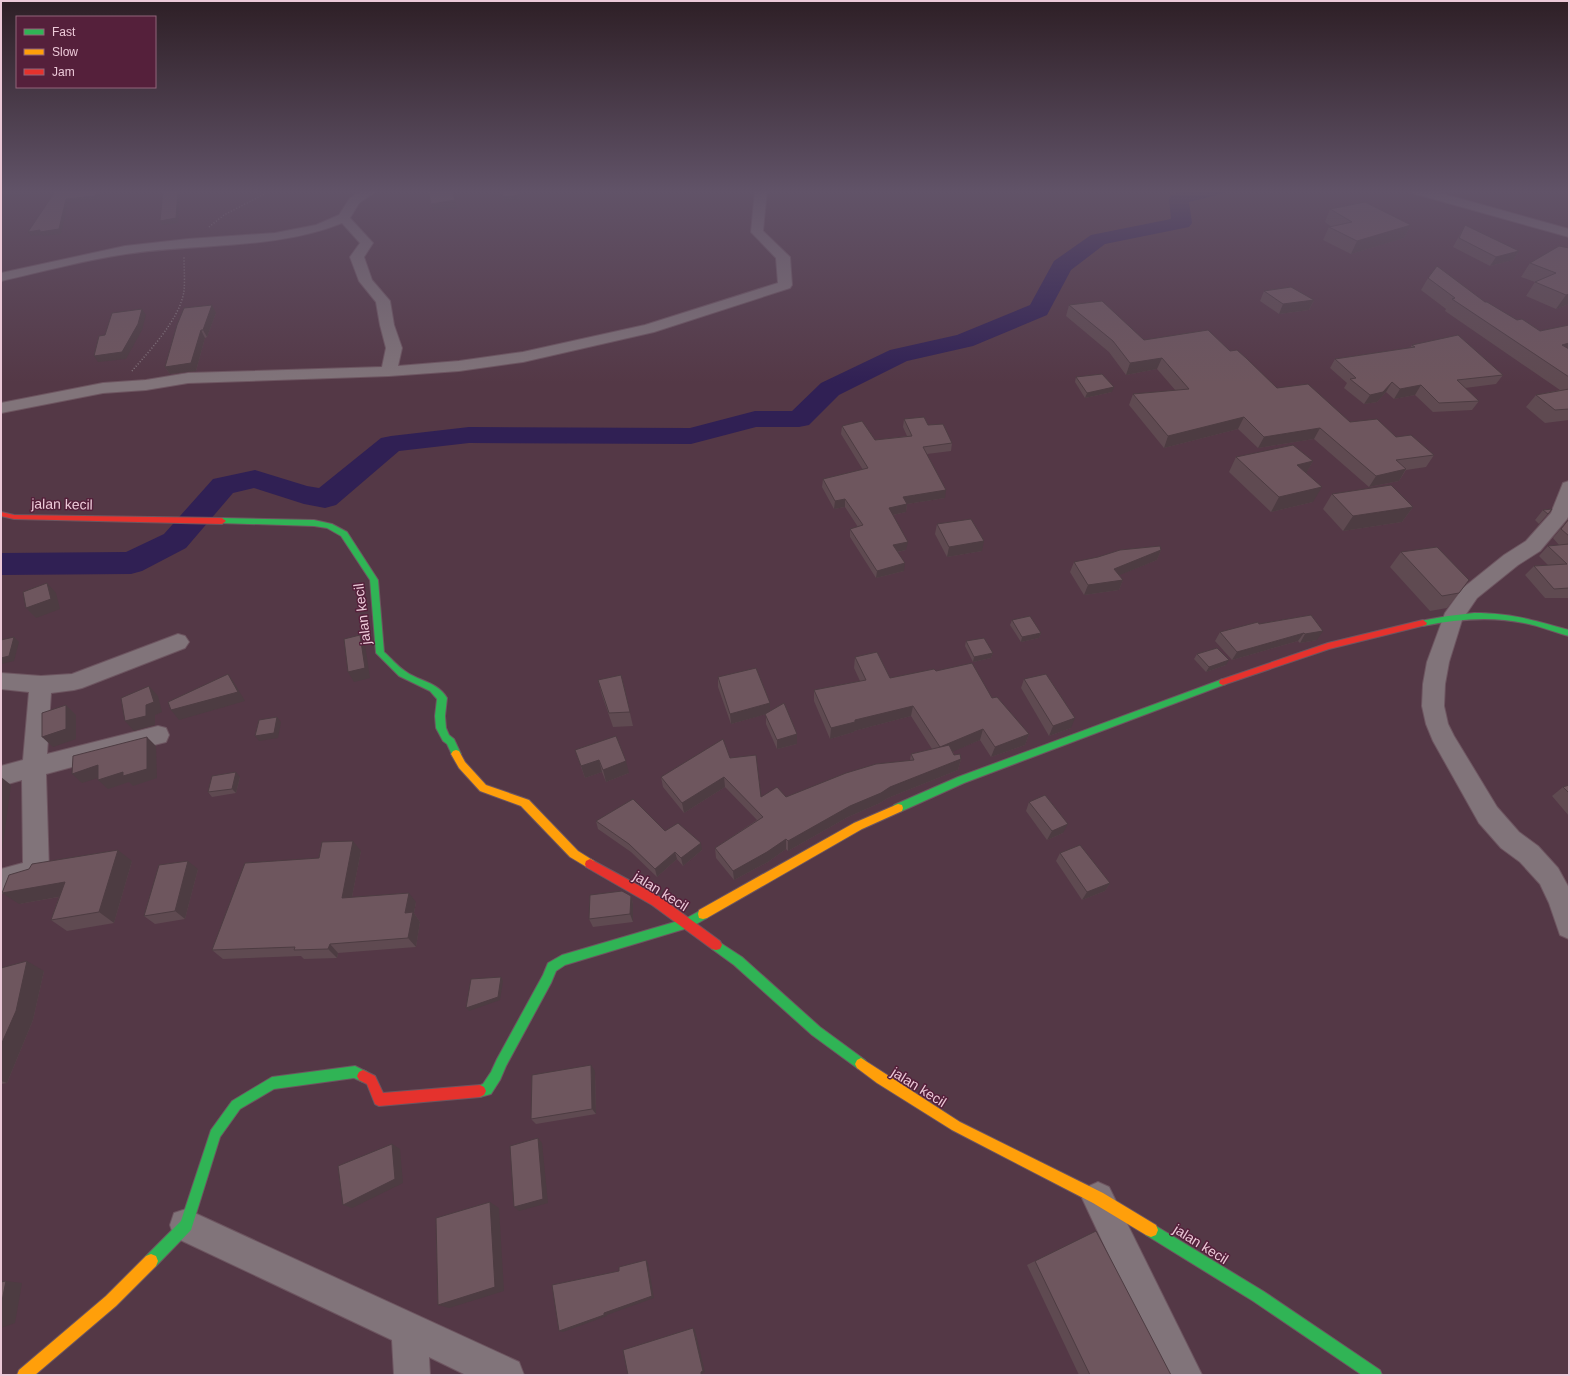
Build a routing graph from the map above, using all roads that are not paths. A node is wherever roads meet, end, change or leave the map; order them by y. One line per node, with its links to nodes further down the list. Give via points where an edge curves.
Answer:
1 (106, 254): 4 (street)
2 (360, 254): 5 (street, via 358,257 366,281 383,301 394,348)
3 (780, 254): 5 (street, via 783,257 786,285 649,329 523,357 459,366)
4 (1, 277)
5 (389, 371): 6 (street, via 188,378 103,388)
6 (1, 408)
7 (1569, 487): 9 (street, via 1560,515 1533,546 1470,593)
8 (1, 514): 18 (street, jalan kecil, via 28,518 303,522 325,524 338,529 344,534 374,580 380,653 402,674 433,689 442,698 439,722 445,738 451,742 462,765 483,788 525,803 574,854 656,901)
9 (1452, 618): 10 (street, via 1502,616 1526,620); 18 (street, via 1328,646 1260,668 961,780 858,826); 19 (street, via 1434,684 1432,706 1437,724 1488,815 1510,840 1529,854 1549,876 1562,901)
10 (1569, 633)
11 (178, 642): 13 (street, via 74,682)
12 (1, 681): 13 (street)
13 (41, 685): 15 (street)
14 (158, 735): 15 (street)
15 (34, 767): 16 (street); 17 (street, via 36,871)
16 (1, 776)
17 (1, 881)
18 (687, 923): 20 (street, jalan kecil, via 738,961 816,1031 881,1079 956,1126); 21 (street, via 562,960 552,968 487,1090 379,1100 371,1080 355,1072 272,1083 236,1105 215,1134)
19 (1569, 926)
20 (1098, 1198): 26 (street); 27 (street, jalan kecil, via 1258,1296)
21 (186, 1225): 22 (street); 23 (street, via 111,1301)
22 (409, 1329): 24 (street); 25 (street)
23 (24, 1375)
24 (412, 1375)
25 (506, 1375)
26 (1184, 1375)
27 (1375, 1375)

